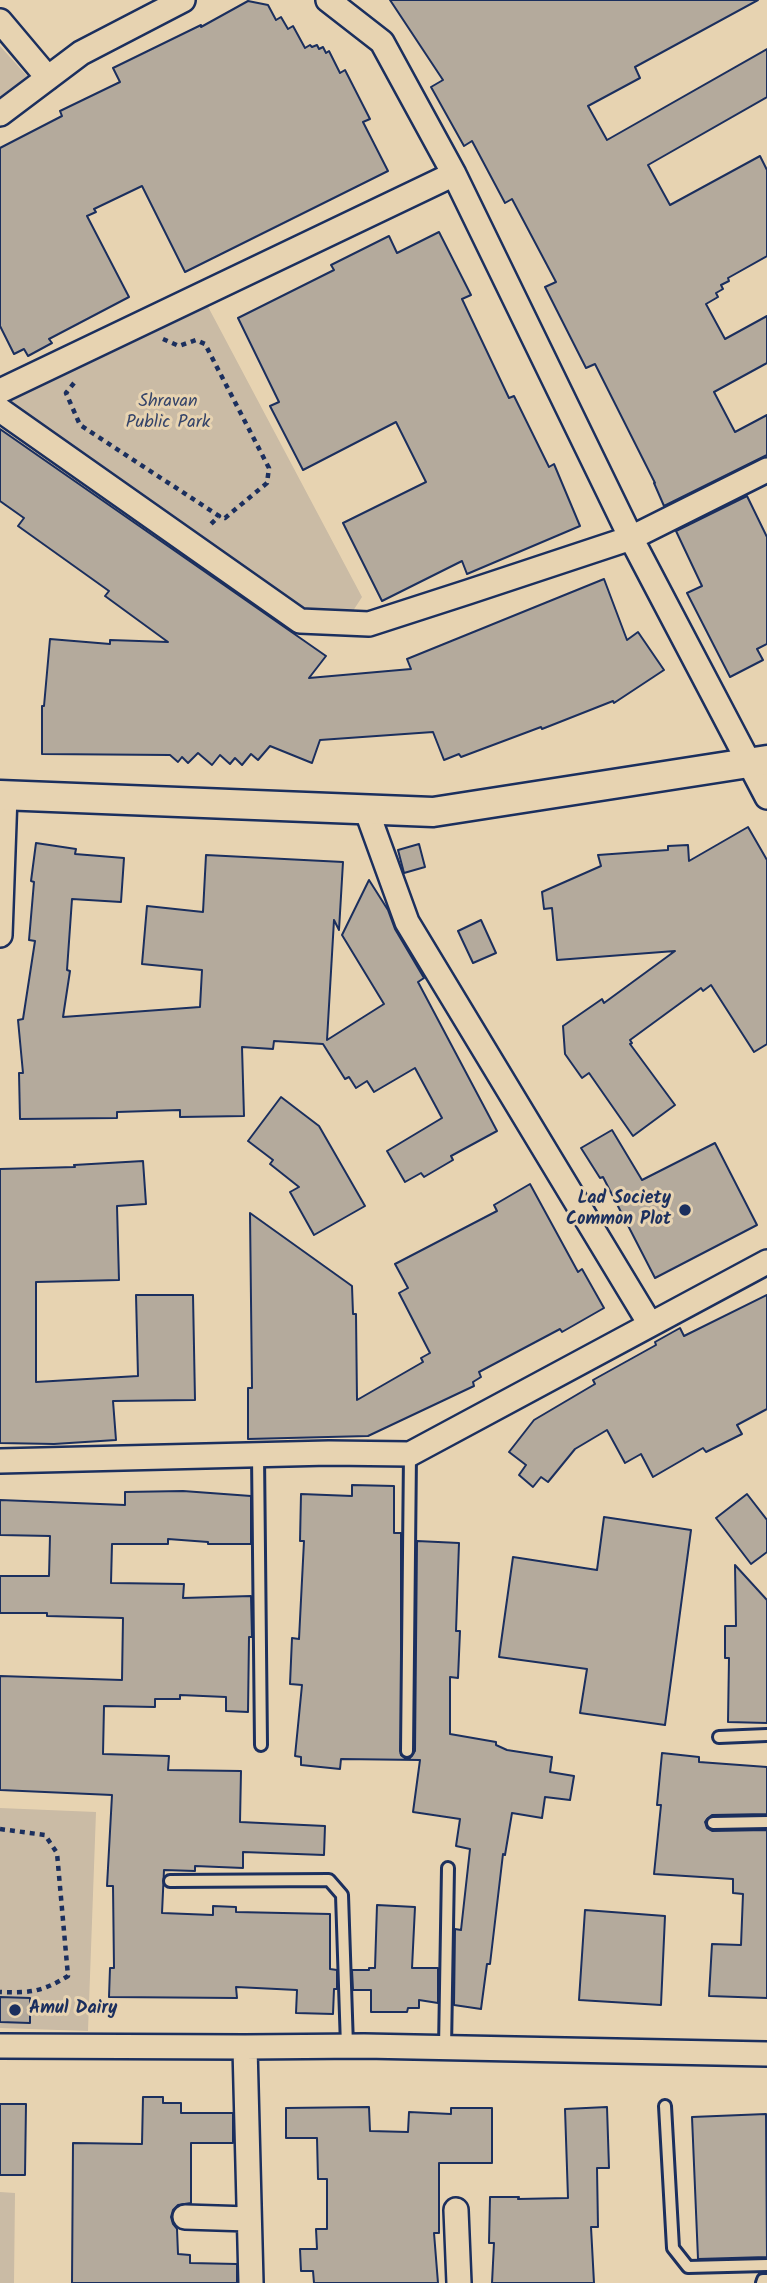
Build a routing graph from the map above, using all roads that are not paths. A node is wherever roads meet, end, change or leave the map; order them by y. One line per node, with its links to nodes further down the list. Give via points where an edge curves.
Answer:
1 (183, 0): 4 (street, via 81,53)
2 (328, 0): 6 (street, via 382,42)
3 (0, 21): 4 (street)
4 (48, 78): 5 (street)
5 (0, 114)
6 (454, 174): 7 (street); 10 (street)
7 (0, 391)
8 (0, 410): 10 (street, via 300,621 369,624)
9 (767, 470): 10 (street)
10 (631, 538): 11 (street)
11 (757, 761): 13 (street); 14 (street, via 433,812)
12 (2, 795): 14 (street); 15 (street)
13 (767, 797)
14 (366, 809): 17 (street, via 407,922)
15 (0, 935)
16 (767, 1262): 17 (street)
17 (650, 1324): 18 (street)
18 (410, 1454): 19 (street); 24 (lane)
19 (258, 1455): 20 (street); 23 (lane)
20 (0, 1461)
21 (767, 1735): 22 (lane)
22 (719, 1737)
23 (261, 1745)
24 (407, 1751)
25 (767, 1822): 26 (lane)
26 (713, 1823)
27 (448, 1868): 32 (lane)
28 (170, 1881): 30 (lane, via 329,1880 342,1895)
29 (0, 2046): 31 (street)
30 (347, 2046): 31 (street); 32 (street)
31 (245, 2048): 37 (street)
32 (445, 2048): 33 (street)
33 (767, 2054)
34 (665, 2106): 38 (lane, via 673,2248 688,2267)
35 (456, 2210): 41 (street)
36 (185, 2217): 37 (street)
37 (249, 2219): 40 (street)
38 (767, 2265)
39 (767, 2280): 42 (lane)
40 (251, 2283)
41 (459, 2283)
42 (762, 2283)

